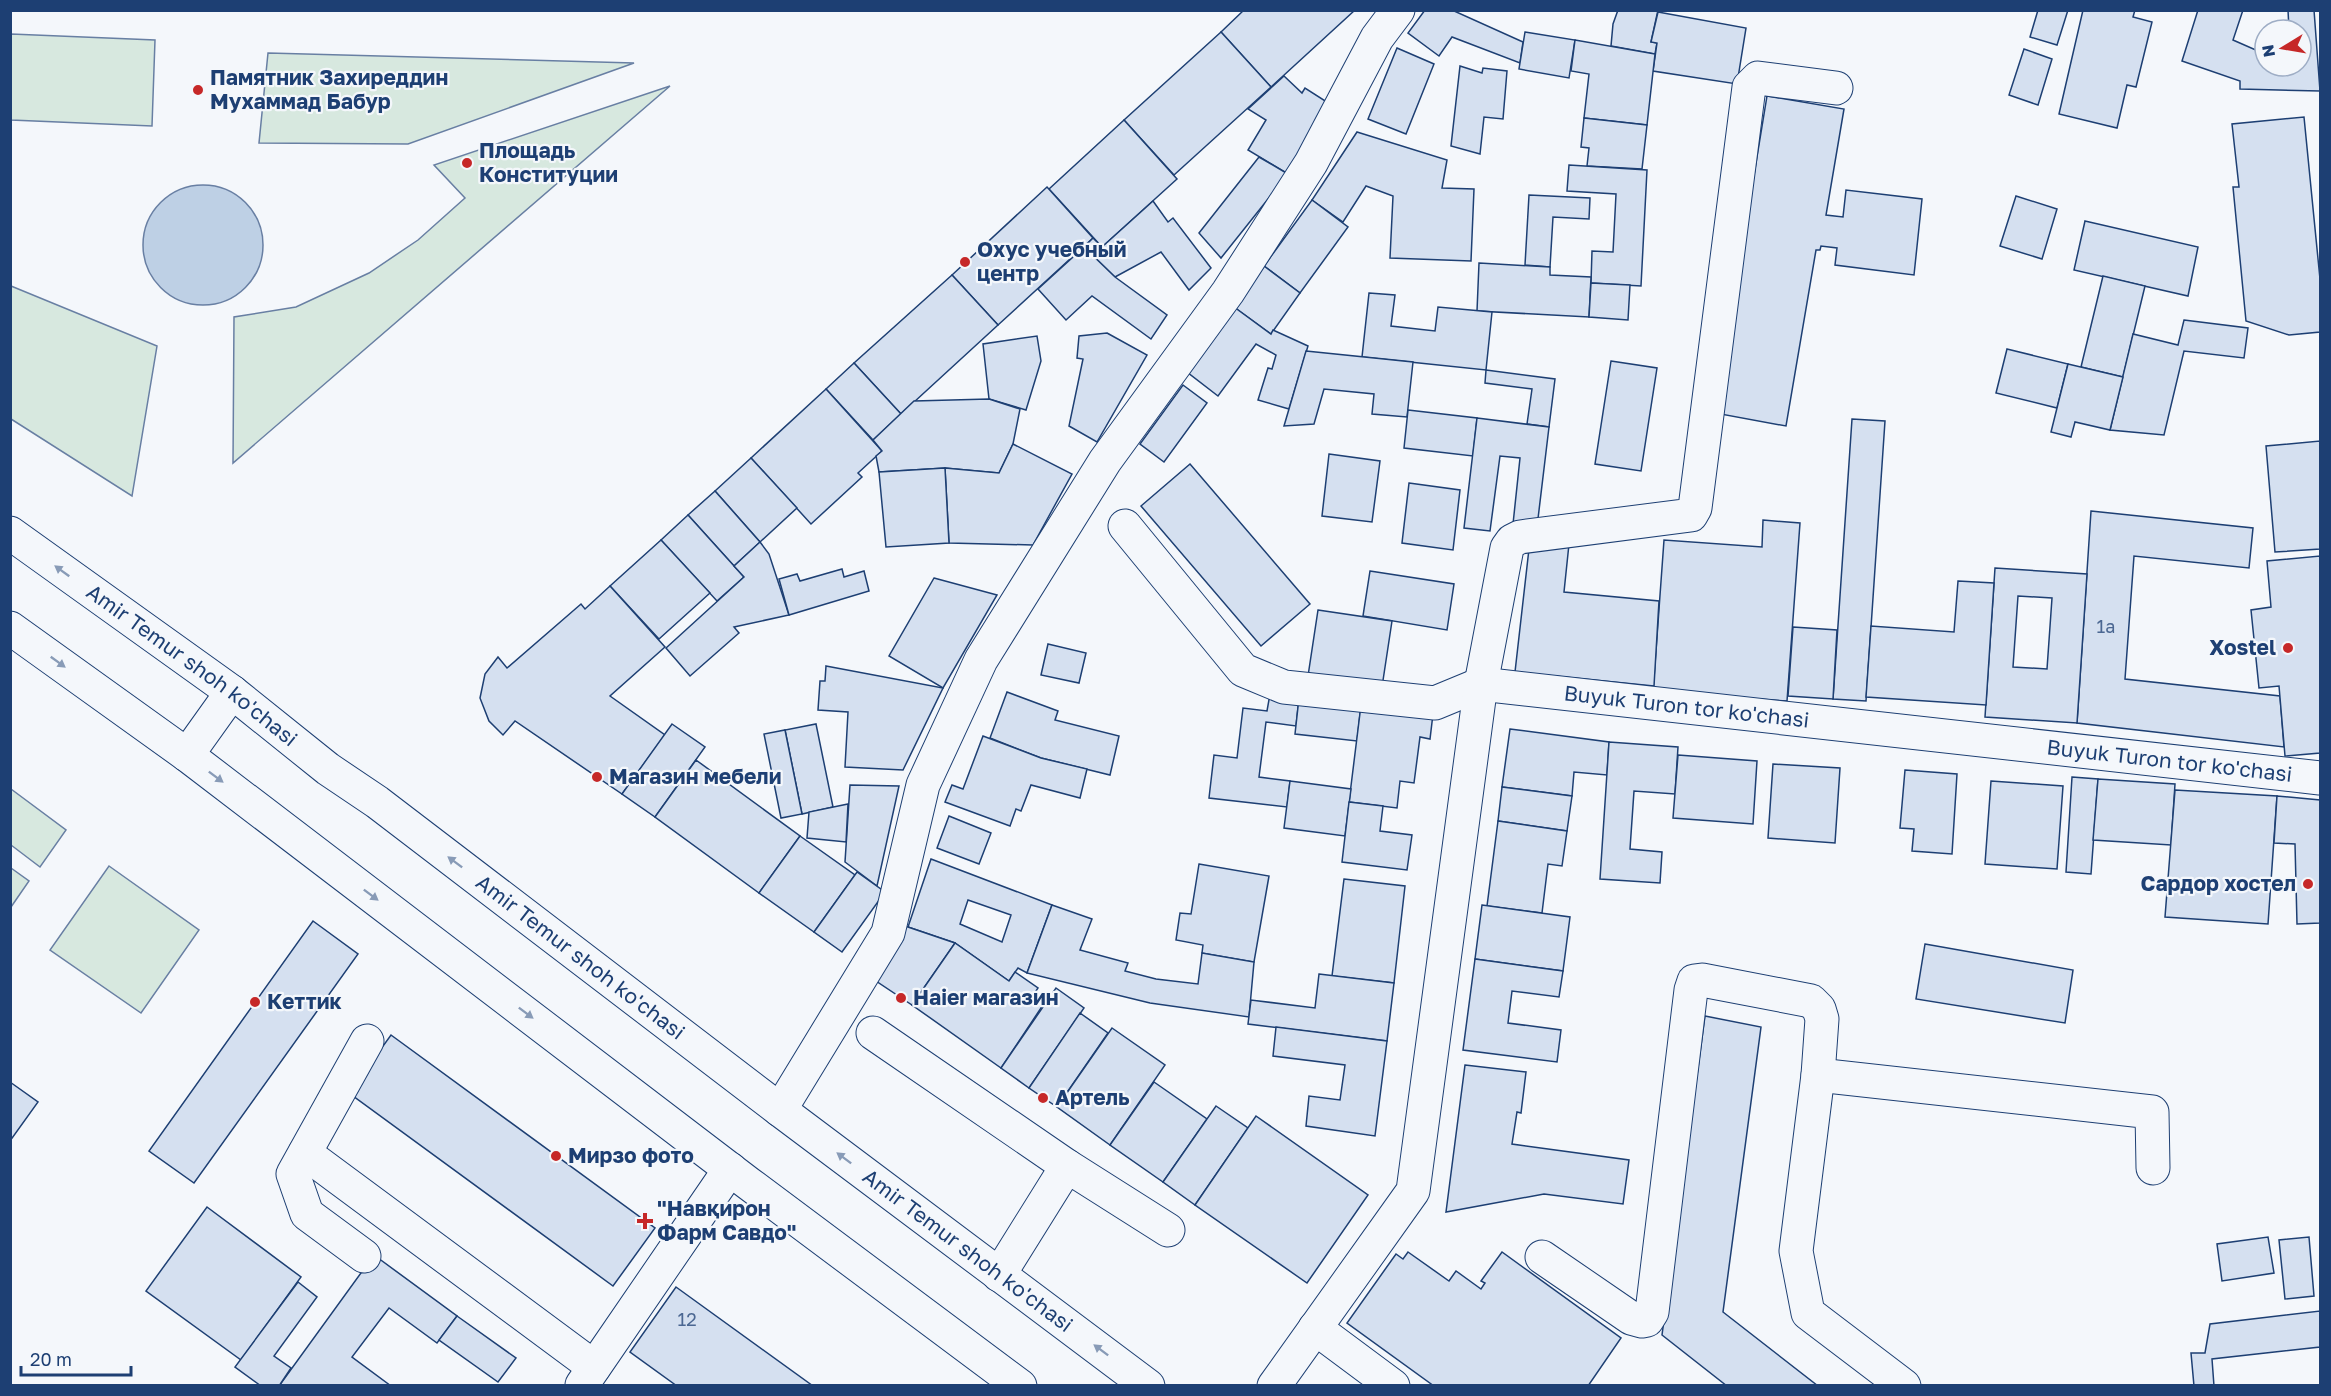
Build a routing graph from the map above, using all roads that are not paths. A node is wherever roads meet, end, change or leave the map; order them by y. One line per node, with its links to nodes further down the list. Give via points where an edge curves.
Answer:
1 (1398, 10): 13 (street, via 1377,38 1311,163 1228,292 1105,461 981,660 923,785 888,933)
2 (1836, 88): 6 (street, via 1758,78 1749,87 1691,516 1512,541 1507,548)
3 (1125, 526): 6 (street, Buyuk Turon tor ko'chasi, via 1243,670 1284,687 1435,703)
4 (10, 533): 7 (street, Amir Temur shoh ko'chasi, one-way to 4)
5 (10, 628): 8 (street, one-way to 8)
6 (1481, 684): 9 (street, Buyuk Turon tor ko'chasi); 22 (street, via 1413,1191)
7 (232, 692): 8 (street); 13 (street, Amir Temur shoh ko'chasi, one-way to 7, via 328,769)
8 (187, 755): 17 (street, one-way to 17)
9 (2320, 778)
10 (873, 1033): 15 (street)
11 (367, 1041): 14 (street)
12 (1818, 1075): 16 (street, via 2152,1112); 20 (street, via 1822,1019 1811,1000 1694,981 1652,1312 1642,1322 1631,1318); 28 (street, via 1796,1251 1808,1313)
13 (780, 1110): 21 (street, Amir Temur shoh ko'chasi, one-way to 13)
14 (304, 1153): 19 (street, via 293,1174 307,1214); 23 (street)
15 (1067, 1166): 18 (street); 21 (street)
16 (2153, 1168)
17 (730, 1169): 23 (street); 24 (street)
18 (1168, 1230)
19 (364, 1256)
20 (1542, 1257)
21 (999, 1275): 25 (street, Amir Temur shoh ko'chasi, one-way to 21)
22 (1315, 1328): 26 (street); 27 (street)
23 (588, 1376)
24 (1020, 1386)
25 (1148, 1386)
26 (1274, 1386)
27 (1393, 1386)
28 (1904, 1386)

